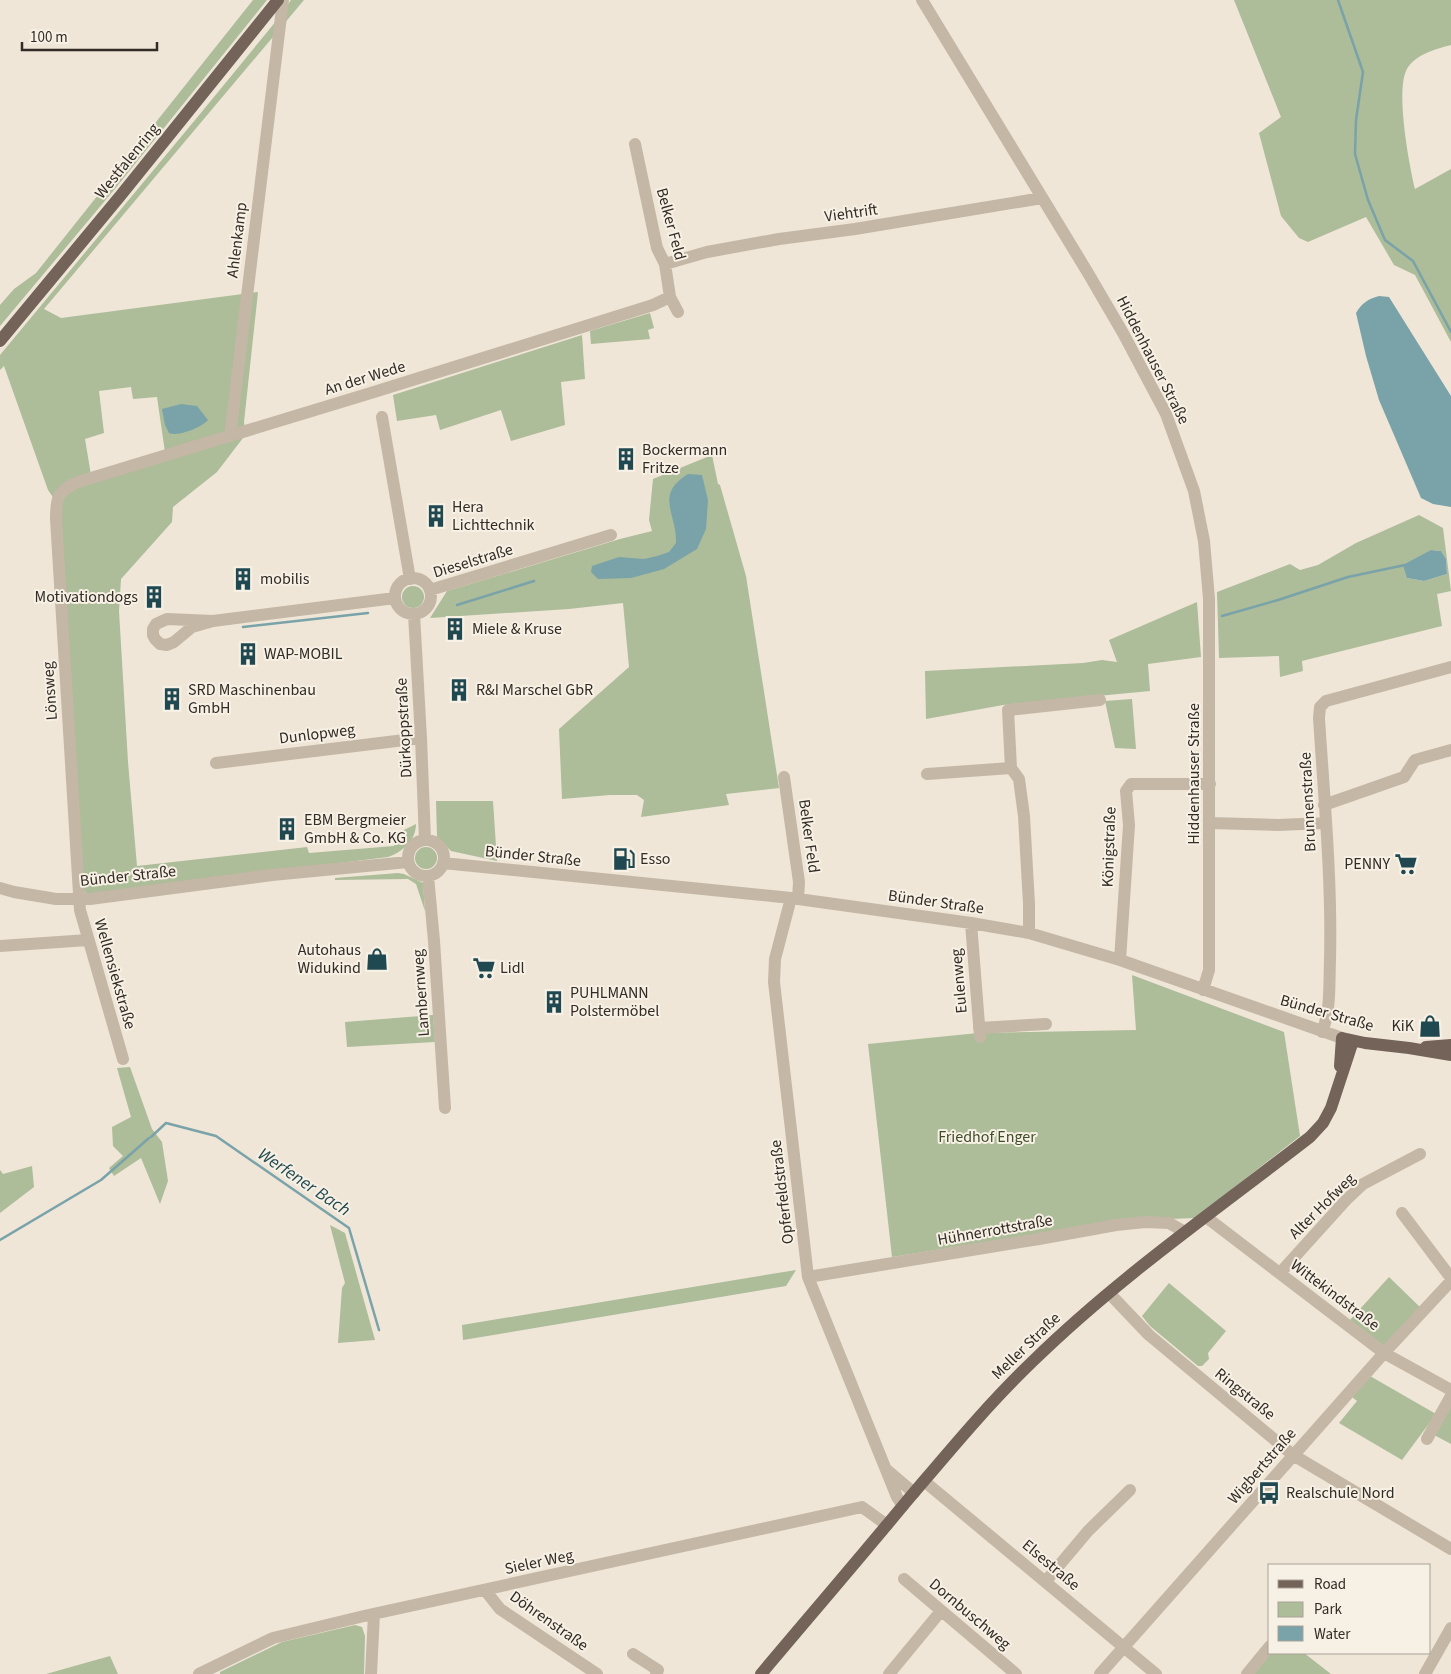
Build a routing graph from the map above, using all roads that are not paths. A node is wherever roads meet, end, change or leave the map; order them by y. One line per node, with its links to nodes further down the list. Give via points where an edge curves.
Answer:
1 (278, 0): 9 (main road, Westfalenring)
2 (283, 0): 11 (street, Ahlenkamp)
3 (922, 0): 5 (street, Hiddenhauser Straße)
4 (635, 144): 6 (street, Belker Feld, via 657,248)
5 (1042, 198): 6 (street, Viehtrift, via 855,230 779,238); 27 (street, Hiddenhauser Straße, via 1119,326 1166,414 1194,491 1204,541 1209,599)
6 (665, 264): 7 (street, Belker Feld)
7 (670, 297): 8 (street, Belker Feld); 11 (street, An der Wede, via 644,308)
8 (678, 312)
9 (0, 341)
10 (382, 418): 14 (street)
11 (230, 436): 12 (street, An der Wede)
12 (67, 486): 36 (street, Lönsweg, via 56,506 56,519)
13 (611, 535): 15 (street, Dieselstraße)
14 (410, 578): 15 (street, via 424,582); 16 (street, via 400,584)
15 (430, 590): 17 (street, via 428,606)
16 (395, 598): 17 (street, via 404,612); 18 (street)
17 (414, 614): 21 (street, Dürkoppstraße)
18 (213, 621)
19 (1451, 667): 28 (street, Brunnenstraße, via 1326,701 1320,707)
20 (1100, 700): 24 (street, via 1008,710)
21 (421, 738): 23 (street, Dunlopweg); 31 (street, Dürkoppstraße)
22 (1451, 750): 28 (street, via 1415,760 1404,777)
23 (216, 762)
24 (1011, 768): 25 (street); 39 (street, via 1019,779 1024,819)
25 (928, 774)
26 (784, 777): 37 (street, Belker Feld, via 799,882)
27 (1210, 784): 29 (street, Hiddenhauser Straße); 42 (street, Königstraße, via 1131,784 1128,787 1129,825)
28 (1324, 805): 30 (street, Brunnenstraße)
29 (1210, 823): 30 (street); 43 (street, Hiddenhauser Straße, via 1209,970)
30 (1326, 823): 45 (street, Brunnenstraße, via 1330,935 1326,1022)
31 (425, 840): 32 (street, via 414,845); 33 (street, via 440,847)
32 (408, 862): 34 (street, via 413,871); 36 (street, Bünder Straße)
33 (443, 863): 34 (street, via 438,872); 37 (street, Bünder Straße)
34 (428, 876): 51 (street, Lambernweg)
35 (0, 888): 36 (street, Bünder Straße, via 56,899)
36 (79, 898): 40 (street, Wellensiekstraße)
37 (795, 899): 38 (street, Bünder Straße); 57 (street, Opferfeldstraße, via 775,960 774,982)
38 (971, 923): 39 (street, Bünder Straße); 44 (street, Eulenweg, via 979,1032)
39 (1029, 933): 42 (street, Bünder Straße)
40 (88, 940): 41 (street); 50 (street, Wellensiekstraße)
41 (0, 946)
42 (1120, 960): 43 (street, Bünder Straße)
43 (1203, 990): 45 (street, Bünder Straße)
44 (1046, 1024)
45 (1322, 1032): 46 (street, Bünder Straße)
46 (1348, 1039): 48 (main road, Bünder Straße); 54 (main road, Meller Straße, via 1340,1049 1340,1076 1323,1123 1310,1137)
47 (1451, 1045): 48 (main road, Bünder Straße)
48 (1409, 1048): 49 (main road, Bünder Straße)
49 (1451, 1055)
50 (123, 1058)
51 (445, 1108)
52 (1420, 1154): 56 (street, Alter Hofweg, via 1364,1184)
53 (1402, 1213): 58 (street)
54 (1206, 1217): 55 (main road, Meller Straße); 56 (street, Wittekindstraße)
55 (1185, 1232): 57 (street, Hühnerrottstraße, via 1169,1223 1116,1225); 59 (main road, Meller Straße)
56 (1280, 1273): 60 (street, Wittekindstraße)
57 (808, 1276): 65 (street, Opferfeldstraße)
58 (1451, 1280): 60 (street, Wigbertstraße)
59 (1109, 1293): 64 (street, Ringstraße, via 1149,1335); 66 (main road, Meller Straße, via 1025,1369)
60 (1384, 1353): 61 (street, Wittekindstraße); 64 (street, Wigbertstraße)
61 (1451, 1390)
62 (1451, 1396): 63 (street)
63 (1427, 1438)
64 (1293, 1455): 71 (street, Ringstraße); 78 (street, Wigbertstraße)
65 (886, 1469): 68 (street, Opferfeldstraße); 69 (street, Opferfeldstraße)
66 (924, 1480): 68 (main road, Meller Straße); 73 (street, Elsestraße)
67 (1130, 1490): 73 (street, via 1088,1531)
68 (914, 1493): 69 (main road, Meller Straße)
69 (903, 1506): 70 (main road, Meller Straße)
70 (887, 1525): 74 (street, Sieler Weg, via 862,1507); 85 (main road, Meller Straße)
71 (1451, 1548)
72 (904, 1579): 75 (street, Dornbuschweg)
73 (1046, 1582): 78 (street, Elsestraße)
74 (486, 1590): 76 (street, Sieler Weg); 83 (street, Döhrenstraße, via 500,1608)
75 (941, 1611): 86 (street); 87 (street, Dornbuschweg)
76 (374, 1614): 81 (street, Sieler Weg, via 273,1638); 82 (street)
77 (1451, 1628): 91 (street)
78 (1124, 1647): 88 (street, Wigbertstraße); 89 (street, Elsestraße)
79 (1268, 1648): 90 (street)
80 (633, 1654): 84 (street, via 658,1670)
81 (199, 1674)
82 (371, 1674)
83 (597, 1674)
84 (656, 1674)
85 (761, 1674)
86 (889, 1674)
87 (1016, 1674)
88 (1100, 1674)
89 (1156, 1674)
90 (1247, 1674)
91 (1425, 1674)

